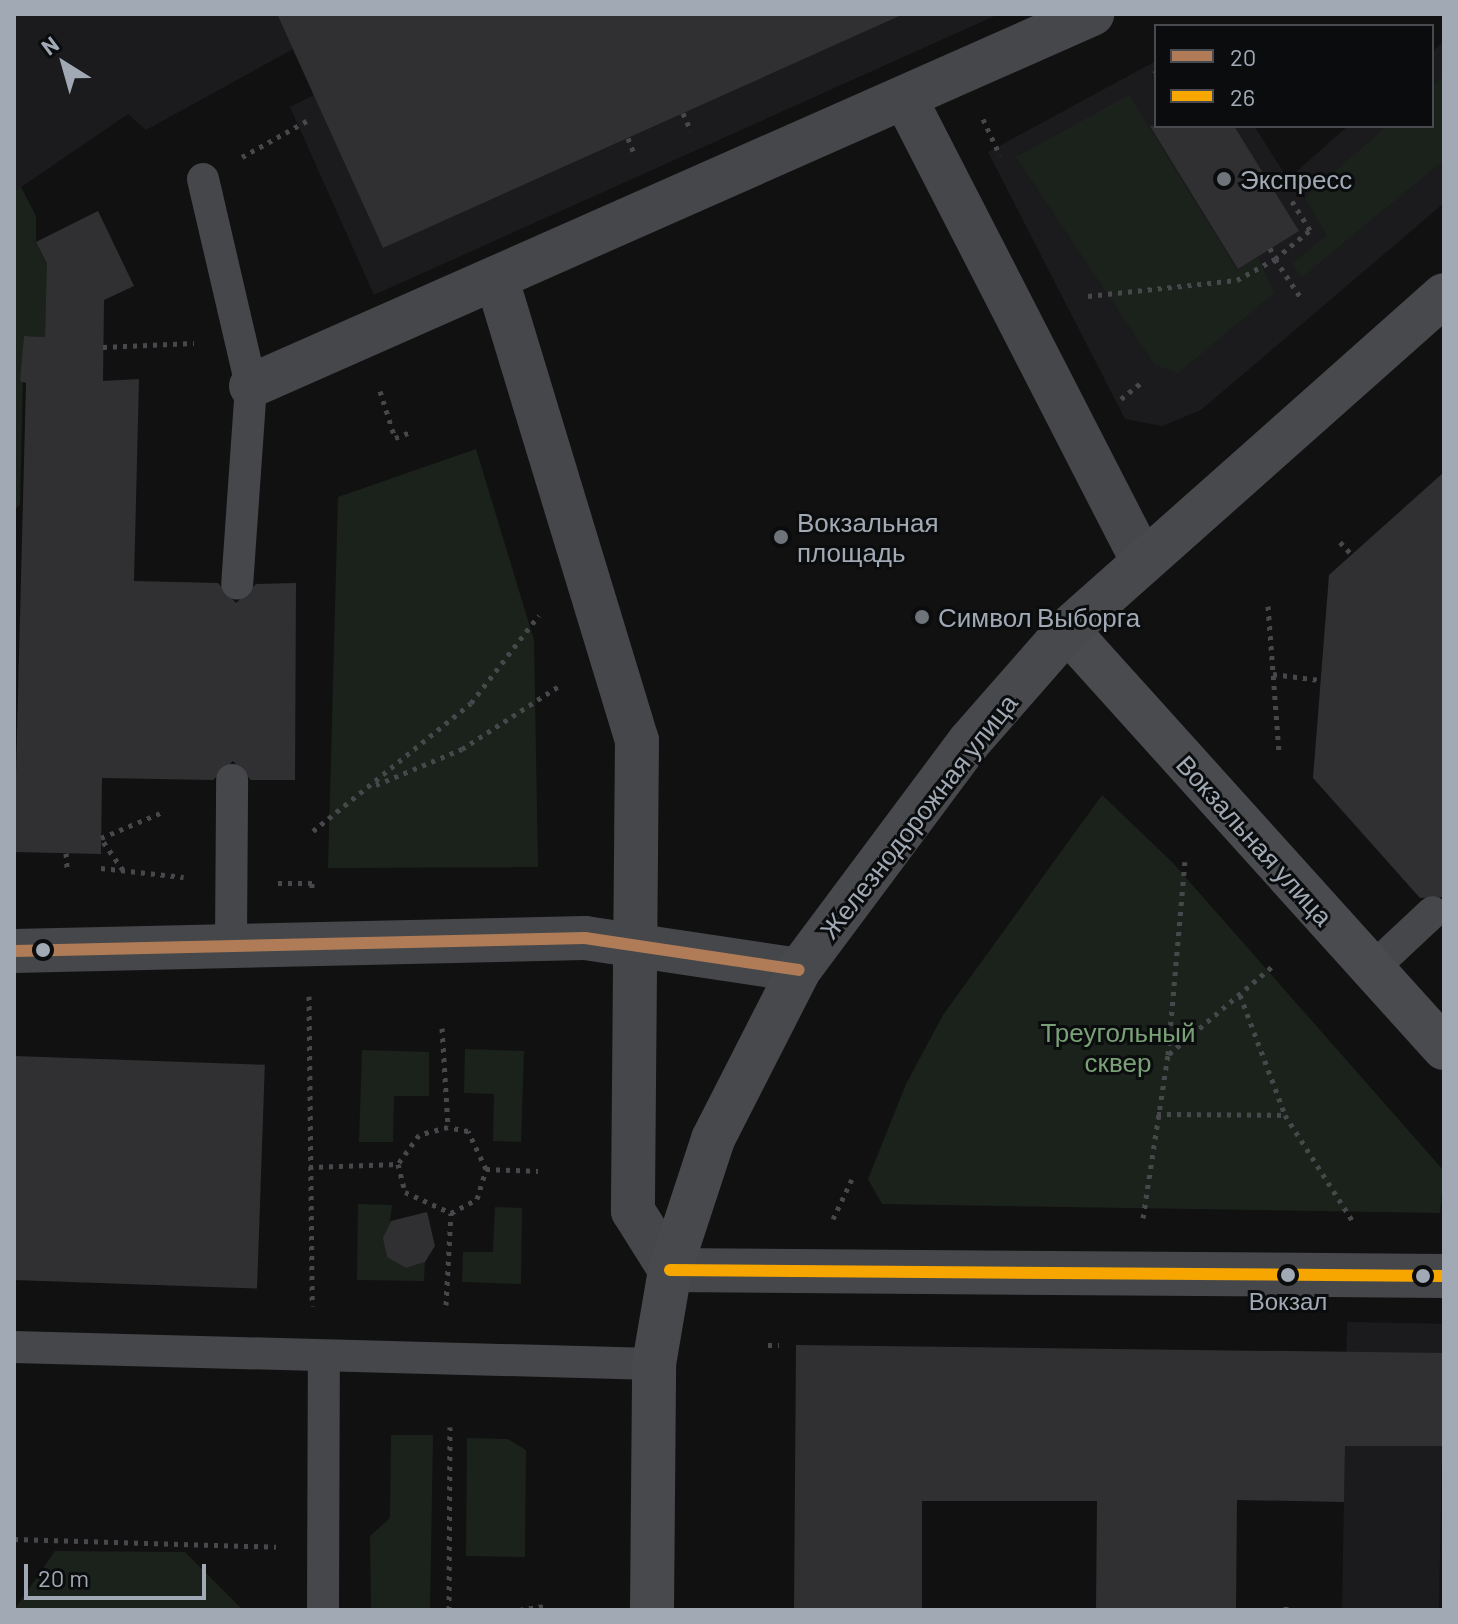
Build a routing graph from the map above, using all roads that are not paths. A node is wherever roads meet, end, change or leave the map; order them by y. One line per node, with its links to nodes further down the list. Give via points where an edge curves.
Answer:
1 (1092, 14): 2 (street)
2 (906, 100): 4 (street); 7 (street)
3 (203, 179): 6 (lane)
4 (497, 280): 6 (street); 13 (street, via 622,673 637,740)
5 (1444, 295): 7 (main road, Железнодорожная улица)
6 (251, 386): 8 (lane)
7 (1141, 558): 9 (main road, Железнодорожная улица)
8 (237, 584)
9 (1067, 630): 15 (street, Вокзальная улица); 16 (main road, Железнодорожная улица, via 969,742)
10 (232, 780): 12 (lane)
11 (1433, 912): 15 (lane)
12 (231, 942): 13 (street); 14 (street)
13 (637, 943): 16 (street); 18 (street, via 633,1211)
14 (14, 951)
15 (1372, 969): 17 (street, Вокзальная улица)
16 (799, 970): 18 (main road, Железнодорожная улица, via 713,1139)
17 (1444, 1048)
18 (670, 1270): 19 (street); 22 (main road, Железнодорожная улица)
19 (1444, 1276)
20 (14, 1347): 21 (lane)
21 (324, 1356): 22 (lane); 23 (lane)
22 (654, 1364): 24 (main road, Железнодорожная улица)
23 (323, 1610)
24 (652, 1610)

